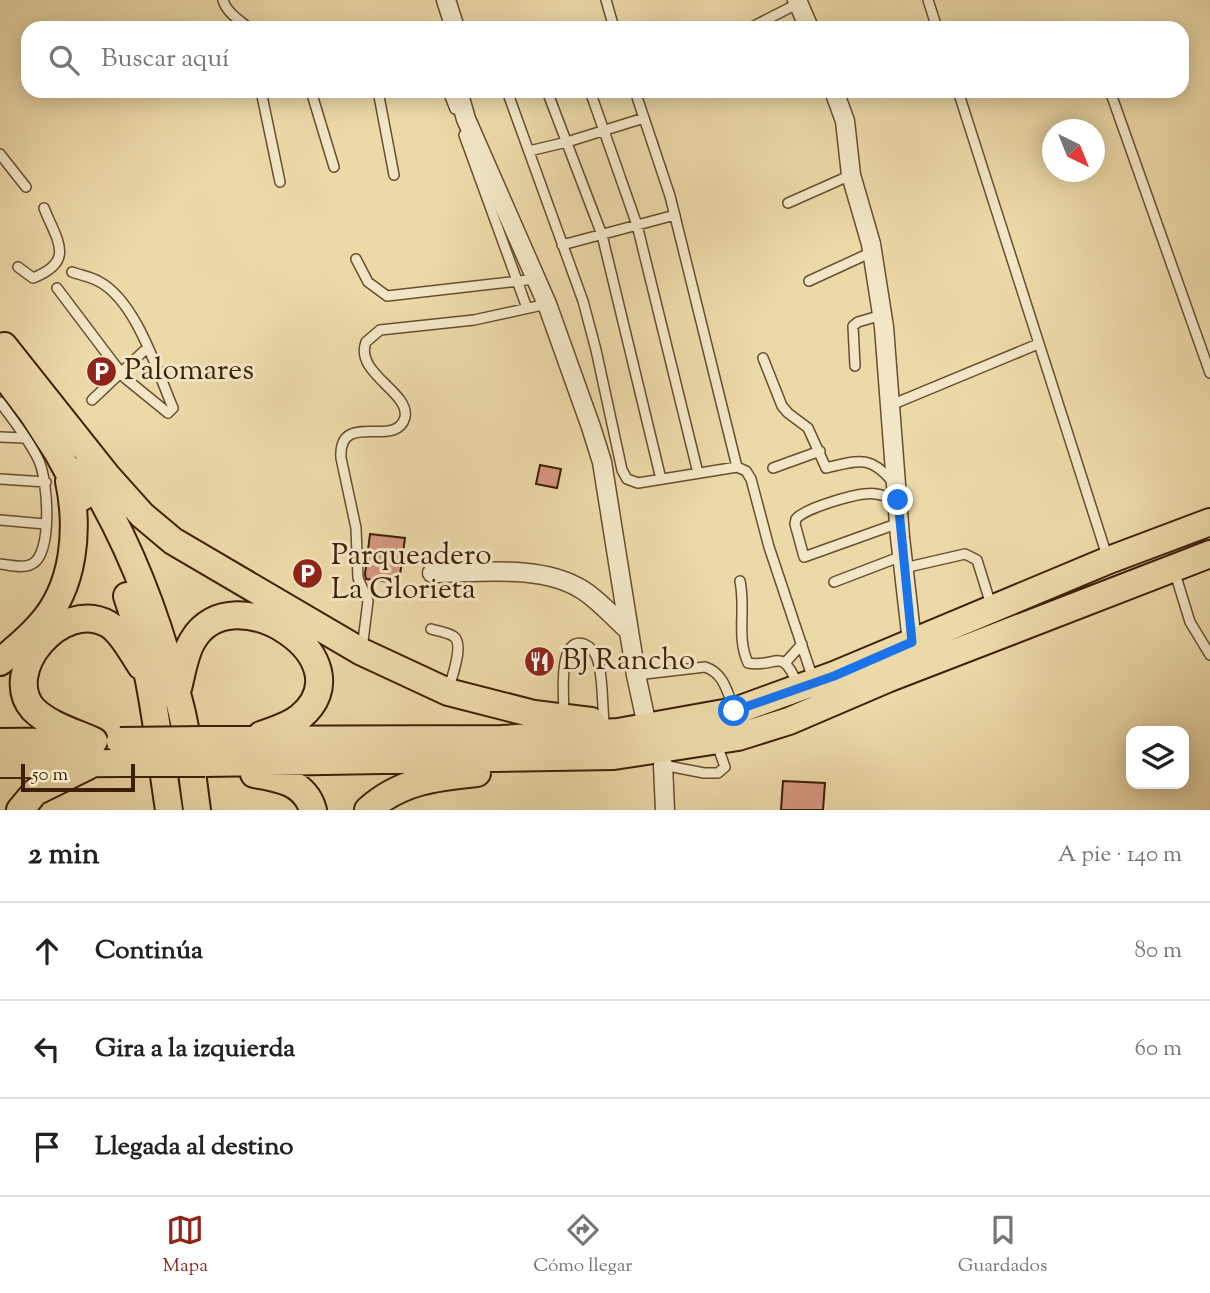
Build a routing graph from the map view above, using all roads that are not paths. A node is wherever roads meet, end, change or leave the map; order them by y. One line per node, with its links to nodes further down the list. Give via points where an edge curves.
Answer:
1 (223, 0): 6 (lane)
2 (446, 0): 7 (street)
3 (606, 0): 8 (lane)
4 (928, 0): 11 (lane)
5 (798, 2): 9 (lane); 10 (street)
6 (240, 21)
7 (453, 21)
8 (612, 21)
9 (763, 21)
10 (806, 21)
11 (935, 21)
12 (263, 98): 32 (lane)
13 (313, 98): 29 (lane)
14 (379, 98): 30 (lane)
15 (451, 98): 44 (lane)
16 (460, 98): 44 (street)
17 (510, 98): 27 (lane)
18 (550, 98): 26 (lane)
19 (592, 98): 25 (lane)
20 (637, 98): 24 (lane)
21 (837, 98): 31 (street, via 845,121)
22 (960, 98): 50 (lane)
23 (1112, 98): 56 (lane)
24 (644, 118): 25 (lane); 36 (lane)
25 (604, 132): 26 (lane); 37 (lane)
26 (567, 142): 27 (lane); 38 (lane)
27 (529, 150): 39 (lane)
28 (0, 155): 33 (lane)
29 (334, 167)
30 (394, 175)
31 (851, 175): 34 (lane); 40 (street)
32 (281, 182)
33 (26, 187)
34 (788, 203)
35 (44, 208): 42 (lane, via 61,251 59,260 33,278)
36 (675, 215): 37 (lane); 63 (lane)
37 (637, 225): 38 (lane); 65 (lane)
38 (602, 235): 39 (lane); 68 (lane)
39 (562, 245): 68 (lane, via 583,301 622,470 627,479 638,483)
40 (872, 252): 45 (lane); 49 (street)
41 (356, 258): 44 (lane, via 368,282 387,296)
42 (19, 267)
43 (72, 272): 51 (lane, via 107,287 137,323)
44 (527, 281): 47 (street); 48 (lane)
45 (809, 281)
46 (57, 288): 55 (lane)
47 (547, 303): 48 (lane); 84 (street, via 601,462)
48 (527, 308): 88 (lane, via 474,320 380,330 366,342 369,364 403,405 405,414 396,430 360,430 344,441 340,452 356,528 358,578 368,601)
49 (883, 315): 54 (lane, via 853,326); 59 (street)
50 (1038, 344): 59 (lane); 75 (lane)
51 (148, 347): 55 (lane); 55 (lane, via 171,411)
52 (1, 352): 66 (main road, via 33,414); 88 (main road, via 160,532); 95 (main road, via 105,503 158,628)
53 (763, 358): 62 (lane, via 782,407 808,428)
54 (855, 366)
55 (121, 373): 57 (lane)
56 (1210, 373)
57 (92, 400)
58 (0, 402): 61 (lane)
59 (891, 405): 69 (street)
60 (0, 437): 61 (lane)
61 (24, 438): 66 (lane)
62 (820, 451): 64 (lane); 69 (lane, via 826,468 871,462)
63 (737, 467): 65 (lane); 86 (lane, via 751,479)
64 (773, 468)
65 (698, 473): 68 (lane)
66 (56, 475): 67 (lane); 73 (lane, via 47,495); 87 (main road, via 74,514 69,569 52,610); 91 (main road, via 101,531 138,627)
67 (0, 479)
68 (661, 479)
69 (892, 489): 72 (street); 72 (lane, via 799,514 795,524 804,557)
70 (0, 520): 73 (lane)
71 (1210, 522): 75 (main road)
72 (899, 523): 76 (street)
73 (45, 524): 77 (lane, via 42,554 34,563 24,567)
74 (1210, 554): 78 (main road)
75 (1108, 560): 82 (main road)
76 (903, 562): 81 (lane); 82 (lane, via 973,556); 85 (street)
77 (0, 564)
78 (1174, 569): 89 (lane, via 1190,622); 102 (main road)
79 (432, 573): 84 (street, via 538,573 582,589)
80 (740, 581): 90 (lane, via 744,598 740,634 748,663)
81 (835, 582)
82 (992, 608): 85 (main road)
83 (431, 629): 94 (lane, via 457,640)
84 (629, 631): 92 (street)
85 (912, 642): 93 (main road)
86 (802, 644): 90 (lane); 93 (lane)
87 (10, 650)
88 (362, 652): 94 (main road)
89 (1210, 654)
90 (785, 663): 93 (lane)
91 (148, 675): 104 (main road, via 110,625 96,619 65,624 37,643 22,682 31,708); 108 (main road)
92 (636, 675): 96 (lane, via 705,667 714,670 722,678); 99 (street)
93 (807, 686): 96 (main road)
94 (448, 692): 97 (main road)
95 (177, 693): 100 (main road, via 193,639 205,626 235,614 275,624 311,654 320,682 313,703 299,718); 109 (main road)
96 (734, 711): 99 (main road)
97 (564, 718): 98 (main road); 98 (lane, via 565,658 569,648 585,644 598,662)
98 (604, 721): 99 (main road)
99 (654, 724): 100 (main road, via 618,733 501,739)
100 (250, 739): 103 (main road)
101 (0, 742): 104 (main road)
102 (729, 743): 103 (main road, via 614,756); 106 (main road)
103 (205, 751): 104 (main road, bridge); 110 (main road, via 222,770 282,779 301,789)
104 (108, 752): 105 (main road); 107 (main road, via 35,792)
105 (0, 764)
106 (663, 765): 111 (main road, via 587,773 519,771 445,777 405,785); 112 (street)
107 (20, 810)
108 (169, 810)
109 (197, 810)
110 (313, 810)
111 (368, 810)
112 (665, 810)

